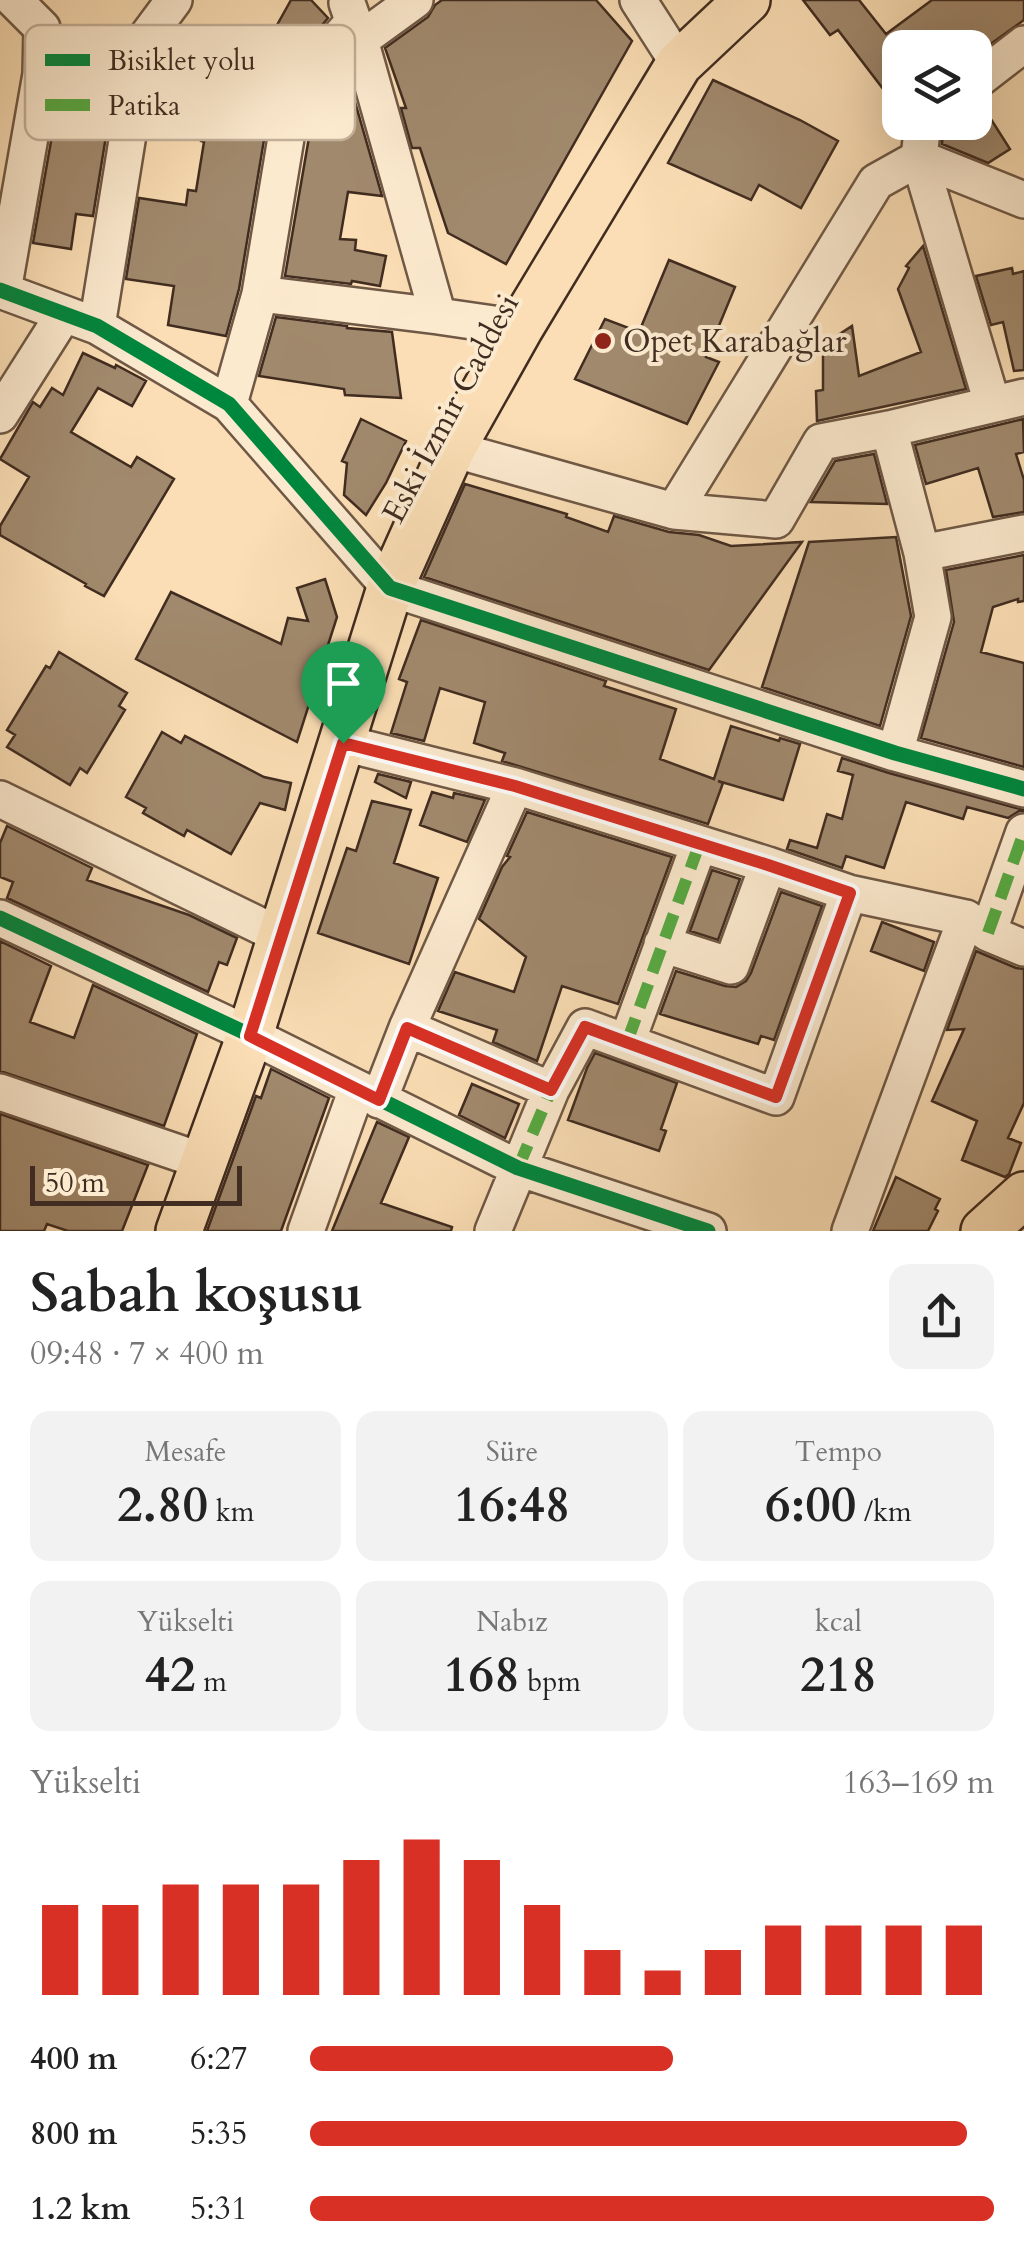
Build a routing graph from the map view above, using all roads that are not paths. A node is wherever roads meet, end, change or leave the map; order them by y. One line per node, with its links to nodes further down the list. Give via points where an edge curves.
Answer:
1 (14, 0): 7 (street)
2 (174, 0): 8 (street)
3 (416, 0): 6 (street)
4 (638, 0): 11 (street)
5 (747, 0): 11 (main road, Eski İzmir Caddesi)
6 (353, 21)
7 (39, 25)
8 (156, 25)
9 (355, 28): 22 (street)
10 (1024, 44): 12 (street)
11 (679, 64): 24 (main road, Eski İzmir Caddesi)
12 (992, 69)
13 (30, 140): 19 (street)
14 (127, 140): 23 (street)
15 (286, 140): 20 (street)
16 (922, 140): 17 (street)
17 (919, 158): 18 (street); 25 (street); 30 (street, via 876,182)
18 (1024, 200)
19 (2, 291): 21 (street)
20 (260, 294): 22 (street); 26 (street)
21 (64, 314): 23 (street); 27 (street)
22 (438, 316): 24 (street)
23 (97, 326): 26 (street)
24 (520, 328): 29 (main road, Eski İzmir Caddesi)
25 (1008, 400): 28 (street)
26 (229, 404): 33 (street)
27 (0, 414)
28 (889, 429): 30 (street, via 821,442 776,520); 32 (street)
29 (452, 449): 30 (street); 33 (main road, Eski İzmir Caddesi)
30 (674, 510)
31 (1024, 533): 32 (street)
32 (922, 553): 35 (street, via 933,617)
33 (390, 588): 34 (main road, Eski İzmir Caddesi); 35 (street)
34 (343, 743): 36 (street); 45 (main road, Eski İzmir Caddesi)
35 (895, 752): 37 (street)
36 (515, 786): 40 (street); 48 (street)
37 (1024, 790)
38 (3, 807): 45 (street)
39 (1024, 832): 44 (street)
40 (699, 845): 41 (street); 46 (street)
41 (768, 865): 42 (street); 46 (street, via 731,966)
42 (850, 893): 44 (street); 50 (street, via 776,1097)
43 (0, 918): 49 (street)
44 (977, 925): 47 (street); 62 (street)
45 (281, 936): 49 (main road, Eski İzmir Caddesi)
46 (662, 944): 50 (street)
47 (1024, 948)
48 (407, 1028): 51 (street); 53 (street)
49 (250, 1036): 53 (street); 54 (main road, Eski İzmir Caddesi)
50 (627, 1042): 51 (street, via 585,1027)
51 (551, 1090): 55 (street)
52 (0, 1092): 54 (street)
53 (368, 1095): 55 (street); 59 (street)
54 (205, 1162): 58 (main road, Eski İzmir Caddesi)
55 (518, 1168): 57 (street); 60 (street)
56 (1024, 1195): 63 (main road)
57 (634, 1219): 61 (street)
58 (179, 1231)
59 (306, 1231)
60 (493, 1231)
61 (708, 1231)
62 (850, 1231)
63 (984, 1231)

